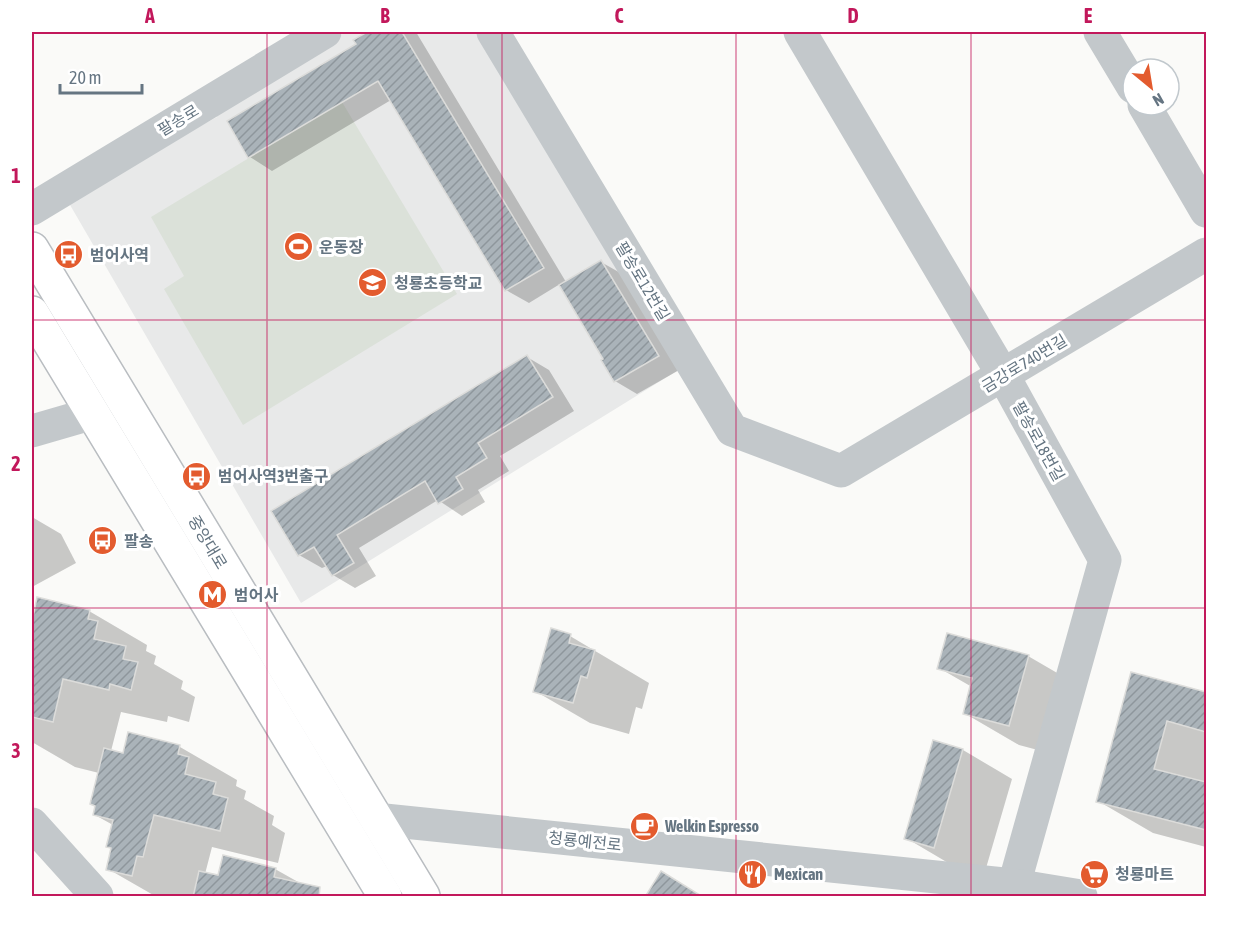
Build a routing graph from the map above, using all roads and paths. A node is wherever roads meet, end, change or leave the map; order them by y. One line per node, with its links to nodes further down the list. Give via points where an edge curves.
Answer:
1 (321, 32): 7 (street, 팔송로)
2 (493, 32): 15 (street, 팔송로12번길, via 732,430)
3 (800, 32): 12 (street, 팔송로18번길)
4 (1100, 32): 5 (street)
5 (1121, 67)
6 (1151, 117): 8 (street)
7 (32, 209)
8 (1206, 211)
9 (32, 249): 16 (main road, 중앙대로)
10 (1206, 254): 12 (street, 금강로740번길)
11 (32, 313): 13 (main road, 중앙대로)
12 (1003, 375): 15 (street, 금강로740번길); 18 (street, 팔송로18번길, via 1105,560)
13 (94, 413): 14 (street); 20 (main road, 중앙대로)
14 (32, 431)
15 (841, 471)
16 (375, 819): 18 (street, 청룡예전로); 21 (main road, 중앙대로)
17 (32, 824): 19 (street)
18 (1014, 885): 22 (street, 청룡예전로)
19 (97, 897)
20 (385, 897)
21 (423, 897)
22 (1080, 897)

